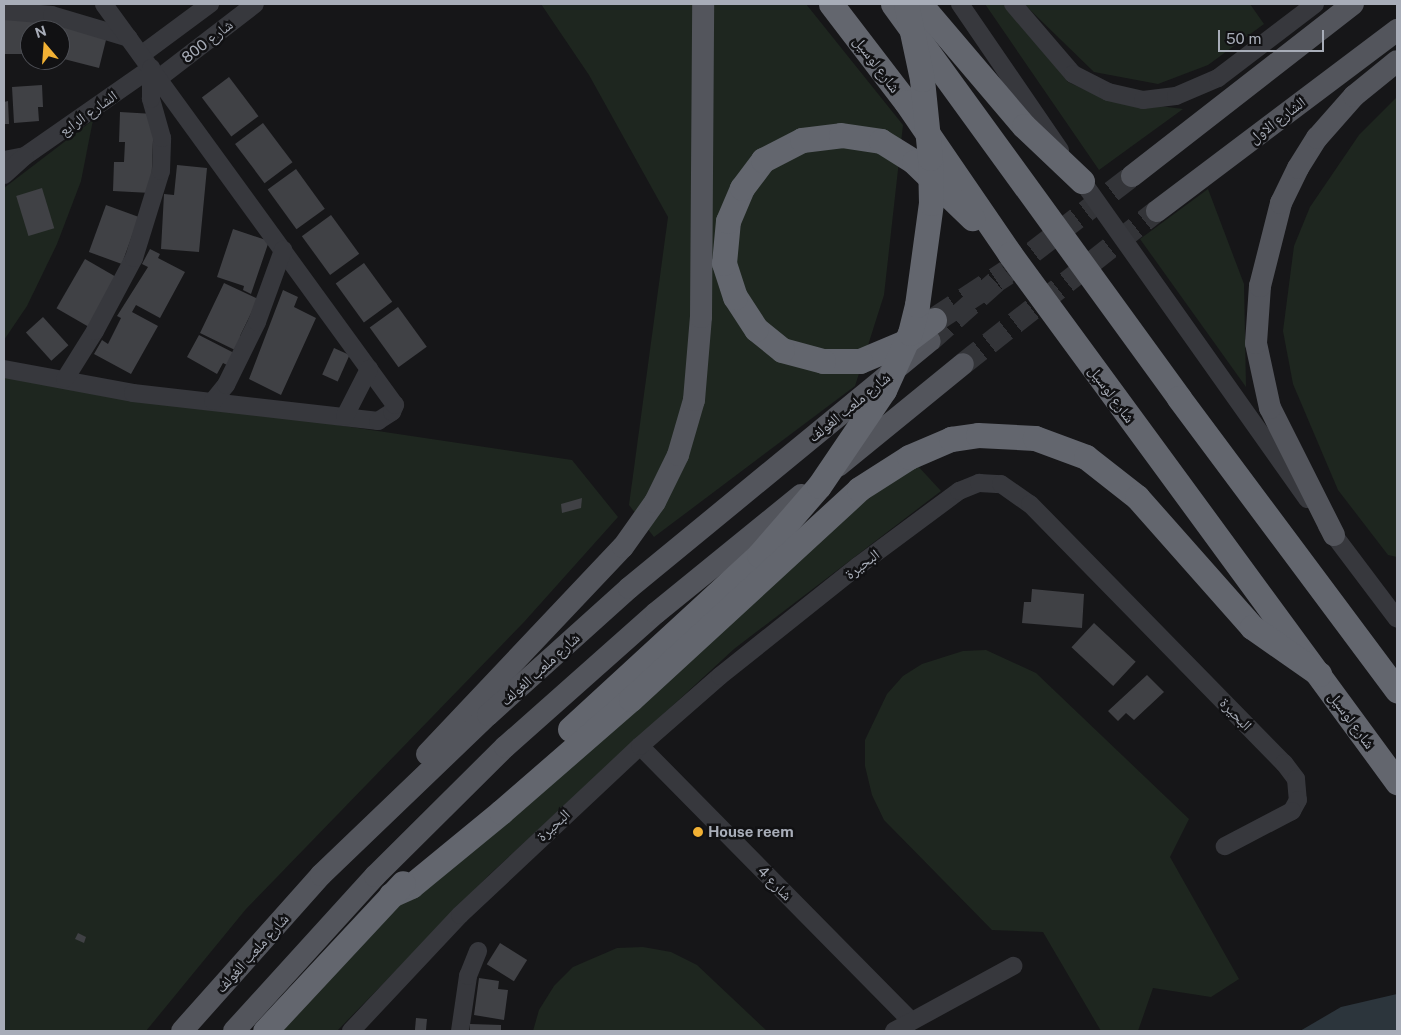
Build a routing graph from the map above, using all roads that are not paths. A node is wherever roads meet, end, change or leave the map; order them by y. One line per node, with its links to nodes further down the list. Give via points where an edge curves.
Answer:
1 (104, 4): 16 (street)
2 (255, 4): 14 (street, شارع 800)
3 (703, 4): 41 (main road, via 701,317 694,400 678,455 655,502 623,547 419,762)
4 (831, 4): 26 (highway, شارع لوسيل, via 906,102)
5 (893, 4): 37 (highway, via 1173,390)
6 (906, 4): 42 (highway, bridge, via 922,79 932,203 910,333 884,390 819,486 759,555)
7 (920, 4): 23 (highway, via 1024,126)
8 (960, 4): 23 (street)
9 (1013, 4): 10 (street, via 1073,74 1130,99 1157,100 1218,78)
10 (1315, 4)
11 (1353, 4): 22 (main road)
12 (209, 5): 14 (street); 18 (street, شارع 800)
13 (4, 11): 16 (street, via 52,15)
14 (224, 26): 18 (street, شارع 800)
15 (1397, 30): 24 (main road, الشارع الاول)
16 (129, 38): 18 (street)
17 (1397, 61): 34 (main road, via 1354,96 1317,138 1298,168 1281,203 1260,286 1256,343 1270,408)
18 (150, 67): 19 (street, الشارع الرابع); 25 (street); 31 (street, via 151,99 162,138 161,172 134,258)
19 (25, 156): 20 (street, الشارع الرابع); 21 (street, الشارع الرابع)
20 (4, 160)
21 (4, 175)
22 (1132, 176)
23 (1082, 181): 34 (street)
24 (1157, 211)
25 (283, 250): 29 (street); 32 (street, via 257,322 226,385)
26 (1010, 254): 27 (highway, via 914,162 881,141 840,135 802,140 763,160 742,188 728,221 724,262 735,297 756,329 782,350 823,361 860,361); 36 (highway, شارع لوسيل)
27 (932, 330): 41 (main road, شارع ملعب الغولف, via 629,588 488,715)
28 (963, 364): 47 (main road, via 656,613 505,748 375,876)
29 (370, 369): 33 (street); 33 (street, via 394,401 394,408 378,421)
30 (4, 370): 31 (street)
31 (65, 379): 32 (street, via 133,393)
32 (213, 400): 33 (street)
33 (345, 416)
34 (1334, 535): 35 (street)
35 (1397, 619)
36 (1319, 674): 39 (highway, شارع لوسيل); 42 (highway, via 1252,627 1136,497 1086,457 1035,438 978,435 951,439 909,457 859,489 630,699 501,812 412,886)
37 (1397, 691)
38 (640, 746): 40 (street, البحيرة, via 787,622 940,504 959,491 990,482 1014,490 1030,504 1296,779 1298,800 1292,811); 45 (street, شارع 4); 49 (street, البحيرة, via 474,902)
39 (1397, 782)
40 (1225, 846)
41 (321, 875): 46 (main road, شارع ملعب الغولف)
42 (391, 895): 48 (highway)
43 (478, 951): 50 (street, via 468,976)
44 (1013, 966): 45 (street)
45 (911, 1021): 51 (street)
46 (182, 1031)
47 (234, 1031)
48 (265, 1031)
49 (351, 1031)
50 (460, 1031)
51 (894, 1031)

